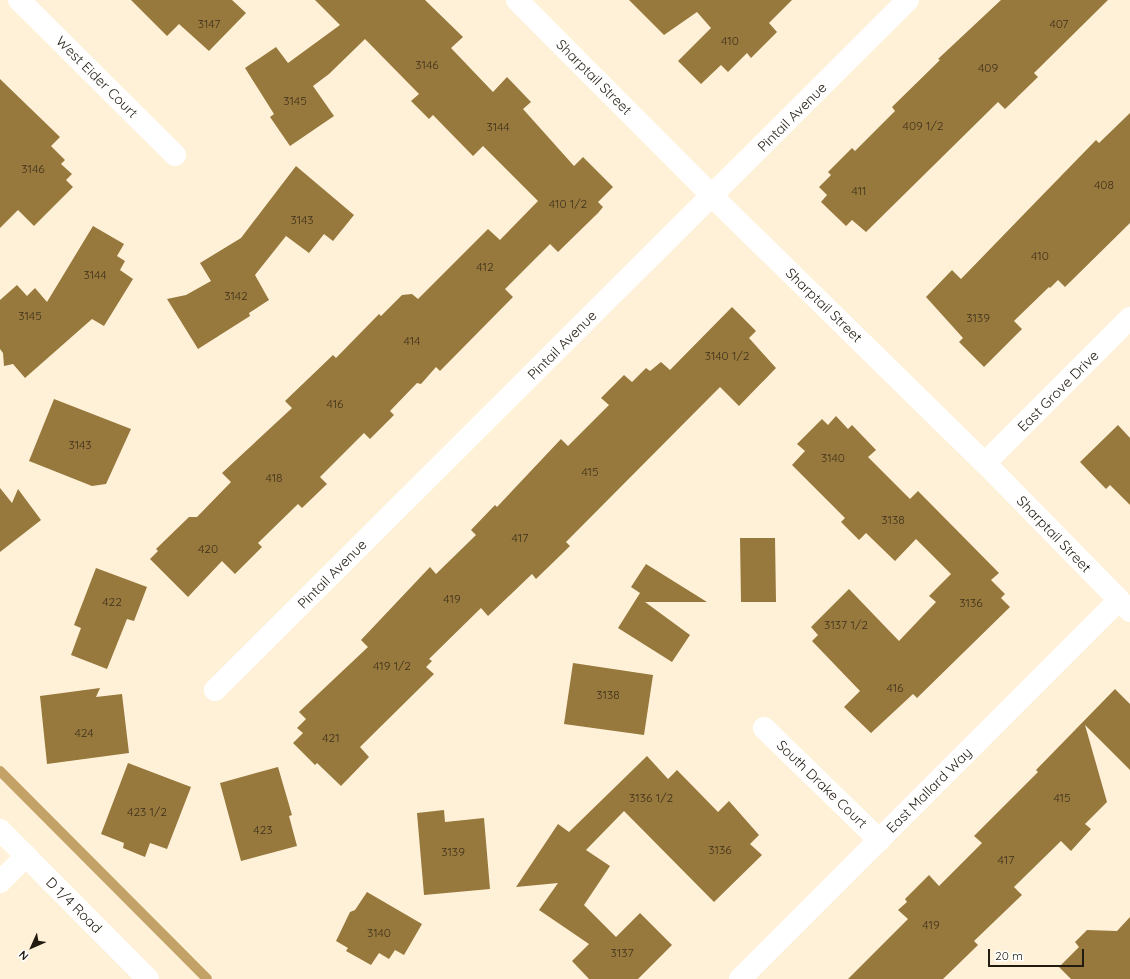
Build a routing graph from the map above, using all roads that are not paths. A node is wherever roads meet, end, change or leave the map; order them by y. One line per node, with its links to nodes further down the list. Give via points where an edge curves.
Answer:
1 (19, 0): 4 (street, West Eider Court)
2 (517, 0): 5 (street, Sharptail Street)
3 (908, 0): 5 (street, Pintail Avenue)
4 (175, 155)
5 (712, 196): 7 (street, Sharptail Street); 9 (street, Pintail Avenue)
6 (1130, 318): 7 (street, East Grove Drive)
7 (986, 463): 8 (street, Sharptail Street)
8 (1124, 606): 12 (street, East Mallard Way)
9 (216, 690)
10 (764, 728): 12 (street, South Drake Court)
11 (0, 830): 13 (street, D 1/4 Road)
12 (879, 840): 16 (street, East Mallard Way)
13 (26, 856): 14 (street); 15 (street, D 1/4 Road)
14 (0, 882)
15 (148, 979)
16 (740, 979)

